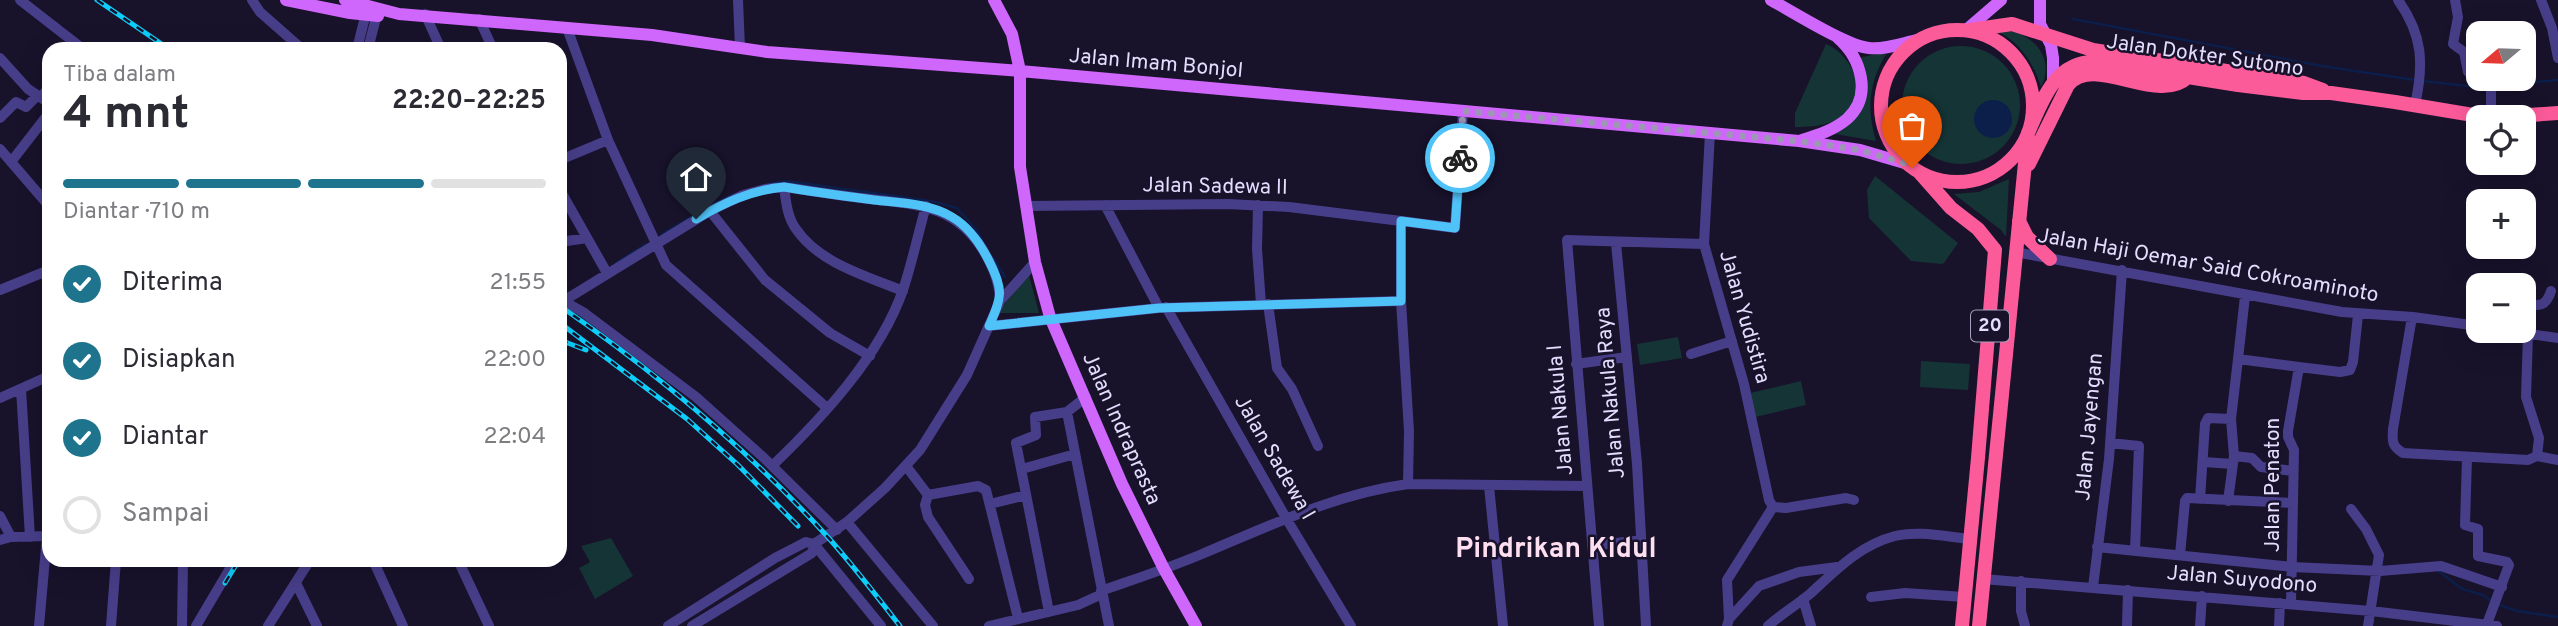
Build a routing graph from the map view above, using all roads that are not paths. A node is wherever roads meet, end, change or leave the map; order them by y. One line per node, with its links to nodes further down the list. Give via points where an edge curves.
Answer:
1 (20, 0): 21 (street)
2 (252, 0): 22 (street)
3 (286, 0): 13 (main road, Jalan Imam Bonjol)
4 (345, 0): 13 (main road, Jalan Imam Bonjol)
5 (738, 0): 27 (street)
6 (994, 0): 31 (main road, Jalan Indraprasta, via 1012,34)
7 (1770, 0): 19 (main road)
8 (2040, 0): 18 (main road, via 2040,24)
9 (2398, 0): 37 (street, via 2412,19 2420,58)
10 (2455, 0): 30 (street, via 2458,17 2453,44 2464,52)
11 (2541, 0): 29 (street)
12 (1998, 1): 17 (main road)
13 (372, 12): 14 (main road, Jalan Imam Bonjol); 23 (street); 24 (street)
14 (425, 14): 15 (main road, Jalan Imam Bonjol); 25 (street)
15 (479, 19): 16 (main road, Jalan Imam Bonjol); 26 (street)
16 (567, 28): 27 (main road, Jalan Imam Bonjol); 46 (street)
17 (1965, 31): 18 (highway, 20, via 2012,24); 20 (highway, 20, via 1939,32); 45 (highway, 20, via 1997,42 2019,63 2032,97)
18 (2045, 33): 33 (main road, via 2053,58); 34 (highway, Jalan Dokter Sutomo / 20, via 2093,50 2304,82)
19 (1833, 34): 20 (main road, via 1867,48); 47 (main road, via 1856,62 1861,98 1845,121)
20 (1918, 40): 51 (highway, 20, via 1895,61 1882,90 1884,129 1892,147)
21 (72, 42)
22 (294, 42)
23 (360, 42)
24 (369, 42)
25 (438, 42)
26 (490, 42)
27 (740, 48): 31 (main road, Jalan Imam Bonjol)
28 (0, 58): 35 (street)
29 (2558, 58)
30 (2466, 62)
31 (1020, 71): 38 (main road, Jalan Imam Bonjol); 60 (main road, Jalan Indraprasta, via 1019,151)
32 (2188, 77): 33 (highway, Jalan Dokter Sutomo / 20, via 2084,62 2067,68); 34 (highway, Jalan Dokter Sutomo / 20); 54 (highway, via 2165,86 2088,74 2074,78 2031,159)
33 (2053, 82): 45 (highway, Jalan Dokter Sutomo / 20)
34 (2331, 93): 37 (highway, Jalan Dokter Sutomo / 20)
35 (42, 97)
36 (42, 99): 42 (street, via 26,107 16,102)
37 (2416, 99): 39 (highway, Jalan Dokter Sutomo / 20)
38 (1463, 111): 44 (main road, Jalan Imam Bonjol); 63 (street, Jalan Sadewa II, via 1455,228)
39 (2466, 112)
40 (2558, 113): 41 (highway)
41 (2536, 115)
42 (0, 118)
43 (42, 122): 50 (street)
44 (1710, 133): 47 (main road, Jalan Imam Bonjol); 68 (street, Jalan Yudistira)
45 (2028, 133): 52 (highway, 20, via 2014,158 1977,180 1948,182); 54 (highway, 20)
46 (608, 140): 49 (street); 67 (street)
47 (1799, 141): 51 (main road, Jalan Imam Bonjol, via 1860,150)
48 (0, 149): 50 (street)
49 (567, 157)
50 (12, 162): 55 (street)
51 (1908, 164): 52 (highway, 20)
52 (1920, 173): 139 (highway, 20, via 1995,250)
53 (784, 187): 59 (street); 61 (street, via 743,195); 76 (street, via 789,215 808,242 851,271)
54 (2021, 197): 62 (highway, 20)
55 (42, 198)
56 (567, 202): 64 (street)
57 (1105, 205): 58 (street, Jalan Sadewa II); 60 (street, Jalan Sadewa II); 85 (street, Jalan Sadewa I)
58 (1258, 205): 63 (street, Jalan Sadewa II); 83 (street, via 1257,250)
59 (926, 206): 76 (street); 80 (street, via 949,215 974,235 996,275)
60 (1026, 206): 71 (main road, Jalan Indraprasta)
61 (710, 211): 67 (street); 96 (street, via 765,280 830,332)
62 (2018, 219): 69 (highway, 20); 70 (highway, via 2027,237)
63 (1401, 221): 81 (street)
64 (587, 238): 65 (street); 74 (street)
65 (567, 241)
66 (1616, 243): 68 (street); 97 (street, Jalan Nakula Raya); 99 (street, Jalan Nakula I, via 1567,240)
67 (654, 244): 74 (street); 105 (street, via 671,271)
68 (1704, 244): 93 (street, Jalan Yudistira)
69 (2015, 252): 70 (street, Jalan Haji Oemar Said Cokroaminoto); 161 (highway, 20)
70 (2050, 259): 72 (street, Jalan Haji Oemar Said Cokroaminoto)
71 (1035, 262): 80 (street); 87 (main road, Jalan Indraprasta)
72 (2122, 270): 79 (street, Jalan Haji Oemar Said Cokroaminoto); 108 (street, Jalan Jayengan)
73 (42, 273): 75 (street)
74 (607, 273): 78 (street)
75 (0, 290)
76 (903, 290): 96 (street)
77 (2551, 291): 84 (street, via 2544,305)
78 (567, 296)
79 (2245, 296): 86 (street, Jalan Haji Oemar Said Cokroaminoto); 98 (street)
80 (1000, 301): 90 (street)
81 (1401, 301): 83 (street); 120 (street)
82 (567, 303): 116 (street, via 696,397)
83 (1264, 304): 85 (street); 109 (street, via 1277,368 1292,389)
84 (2536, 305)
85 (1163, 307): 87 (street); 133 (street, Jalan Sadewa I)
86 (2358, 315): 88 (street, Jalan Haji Oemar Said Cokroaminoto); 100 (street, via 2350,370)
87 (1051, 317): 90 (street); 103 (main road, Jalan Indraprasta)
88 (2412, 317): 89 (street, Jalan Haji Oemar Said Cokroaminoto); 112 (street, via 2392,444 2403,453)
89 (2466, 324)
90 (989, 326): 117 (street, via 955,396)
91 (2536, 335): 92 (street)
92 (2558, 338)
93 (1732, 341): 95 (street); 130 (street, Jalan Yudistira)
94 (2528, 343): 111 (street, via 2526,397 2539,438)
95 (1691, 354)
96 (870, 356): 105 (street)
97 (1627, 357): 99 (street); 141 (street, Jalan Nakula Raya)
98 (2238, 359): 100 (street); 107 (street)
99 (1576, 364): 122 (street, Jalan Nakula I)
100 (2299, 367): 119 (street, Jalan Penaton, via 2288,430 2294,450)
101 (42, 379): 102 (street)
102 (20, 389): 104 (street); 138 (street)
103 (1086, 397): 106 (street); 158 (main road, Jalan Indraprasta)
104 (0, 398)
105 (827, 408): 116 (street)
106 (1067, 412): 110 (street); 118 (street, via 1035,417 1036,435 1016,443)
107 (2231, 419): 113 (street); 115 (street, via 2206,421)
108 (2110, 443): 144 (street, Jalan Jayengan); 145 (street, via 2139,446)
109 (1318, 446)
110 (1075, 454): 118 (street); 167 (street)
111 (2537, 456): 112 (street, via 2528,460); 114 (street)
112 (2467, 457): 165 (street, via 2465,525 2478,529 2478,556 2509,563)
113 (2233, 460): 115 (street); 119 (street, via 2252,458 2261,467); 127 (street)
114 (2558, 460)
115 (2204, 462): 125 (street)
116 (772, 466): 135 (street)
117 (906, 466): 123 (street); 134 (street)
118 (1022, 468): 124 (street)
119 (2293, 471): 128 (street, Jalan Penaton)
120 (1408, 484): 121 (street); 133 (street, via 1383,487)
121 (1489, 486): 122 (street); 195 (street)
122 (1587, 486): 143 (street, Jalan Nakula I)
123 (928, 495): 129 (street, via 978,486 986,490); 160 (street, via 928,517)
124 (1026, 495): 129 (street); 174 (street)
125 (2200, 499): 127 (street); 146 (street, via 2185,500)
126 (1854, 500): 130 (street)
127 (2228, 501): 128 (street)
128 (2293, 503): 156 (street, Jalan Penaton)
129 (990, 504): 175 (street)
130 (1773, 508): 176 (street, via 1726,585)
131 (2351, 509): 157 (street, via 2378,552)
132 (0, 516): 137 (street)
133 (1286, 518): 158 (street); 194 (street, Jalan Sadewa I)
134 (847, 522): 135 (street); 190 (street)
135 (838, 530): 142 (street)
136 (42, 536): 138 (street)
137 (11, 537): 138 (street); 140 (street)
138 (30, 537)
139 (1970, 539): 155 (street, via 1895,536); 170 (highway, 20)
140 (0, 540)
141 (1642, 541): 143 (street); 197 (street, Jalan Nakula Raya)
142 (814, 544): 147 (street, via 806,542); 159 (street, via 812,553); 189 (street)
143 (1592, 547): 196 (street, Jalan Nakula I)
144 (2097, 547): 145 (street); 164 (street, Jalan Jayengan)
145 (2135, 550): 146 (street)
146 (2180, 554): 156 (street)
147 (775, 558): 159 (street); 187 (street)
148 (45, 567): 179 (street)
149 (115, 567): 180 (street)
150 (183, 567): 181 (street)
151 (231, 567): 182 (street)
152 (306, 567): 163 (street)
153 (376, 567): 185 (street)
154 (461, 567): 186 (street)
155 (1838, 567): 171 (street); 176 (street, via 1799,572 1759,586)
156 (2292, 567): 157 (street); 172 (street, Jalan Penaton)
157 (2378, 567): 165 (street, via 2448,567); 173 (street)
158 (1164, 569): 167 (street); 193 (main road, Jalan Indraprasta)
159 (783, 570): 188 (street)
160 (968, 579)
161 (1983, 579): 162 (street, Jalan Suyodono); 201 (highway, 20)
162 (2021, 581): 164 (street, Jalan Suyodono); 202 (street)
163 (296, 583): 183 (street); 184 (street)
164 (2094, 587): 166 (street, Jalan Suyodono)
165 (2501, 587): 178 (street)
166 (2128, 590): 168 (street, Jalan Suyodono); 203 (street)
167 (1101, 592): 174 (street, via 1078,605); 192 (street)
168 (2202, 596): 172 (street, Jalan Suyodono); 204 (street)
169 (1871, 597): 170 (street, via 1905,593)
170 (1965, 597): 200 (highway, 20)
171 (1803, 598): 198 (street); 199 (street)
172 (2286, 603): 173 (street, Jalan Suyodono); 205 (street, Jalan Penaton)
173 (2371, 611): 177 (street, Jalan Suyodono); 206 (street)
174 (1049, 612): 175 (street)
175 (1018, 618): 191 (street)
176 (1728, 623)
177 (2442, 623): 178 (street, Jalan Suyodono)
178 (2492, 625)
179 (39, 626)
180 (111, 626)
181 (182, 626)
182 (195, 626)
183 (268, 626)
184 (317, 626)
185 (403, 626)
186 (489, 626)
187 (668, 626)
188 (692, 626)
189 (881, 626)
190 (933, 626)
191 (989, 626)
192 (1109, 626)
193 (1196, 626)
194 (1352, 626)
195 (1503, 626)
196 (1599, 626)
197 (1646, 626)
198 (1768, 626)
199 (1811, 626)
200 (1962, 626)
201 (1979, 626)
202 (2025, 626)
203 (2127, 626)
204 (2200, 626)
205 (2279, 626)
206 (2368, 626)

